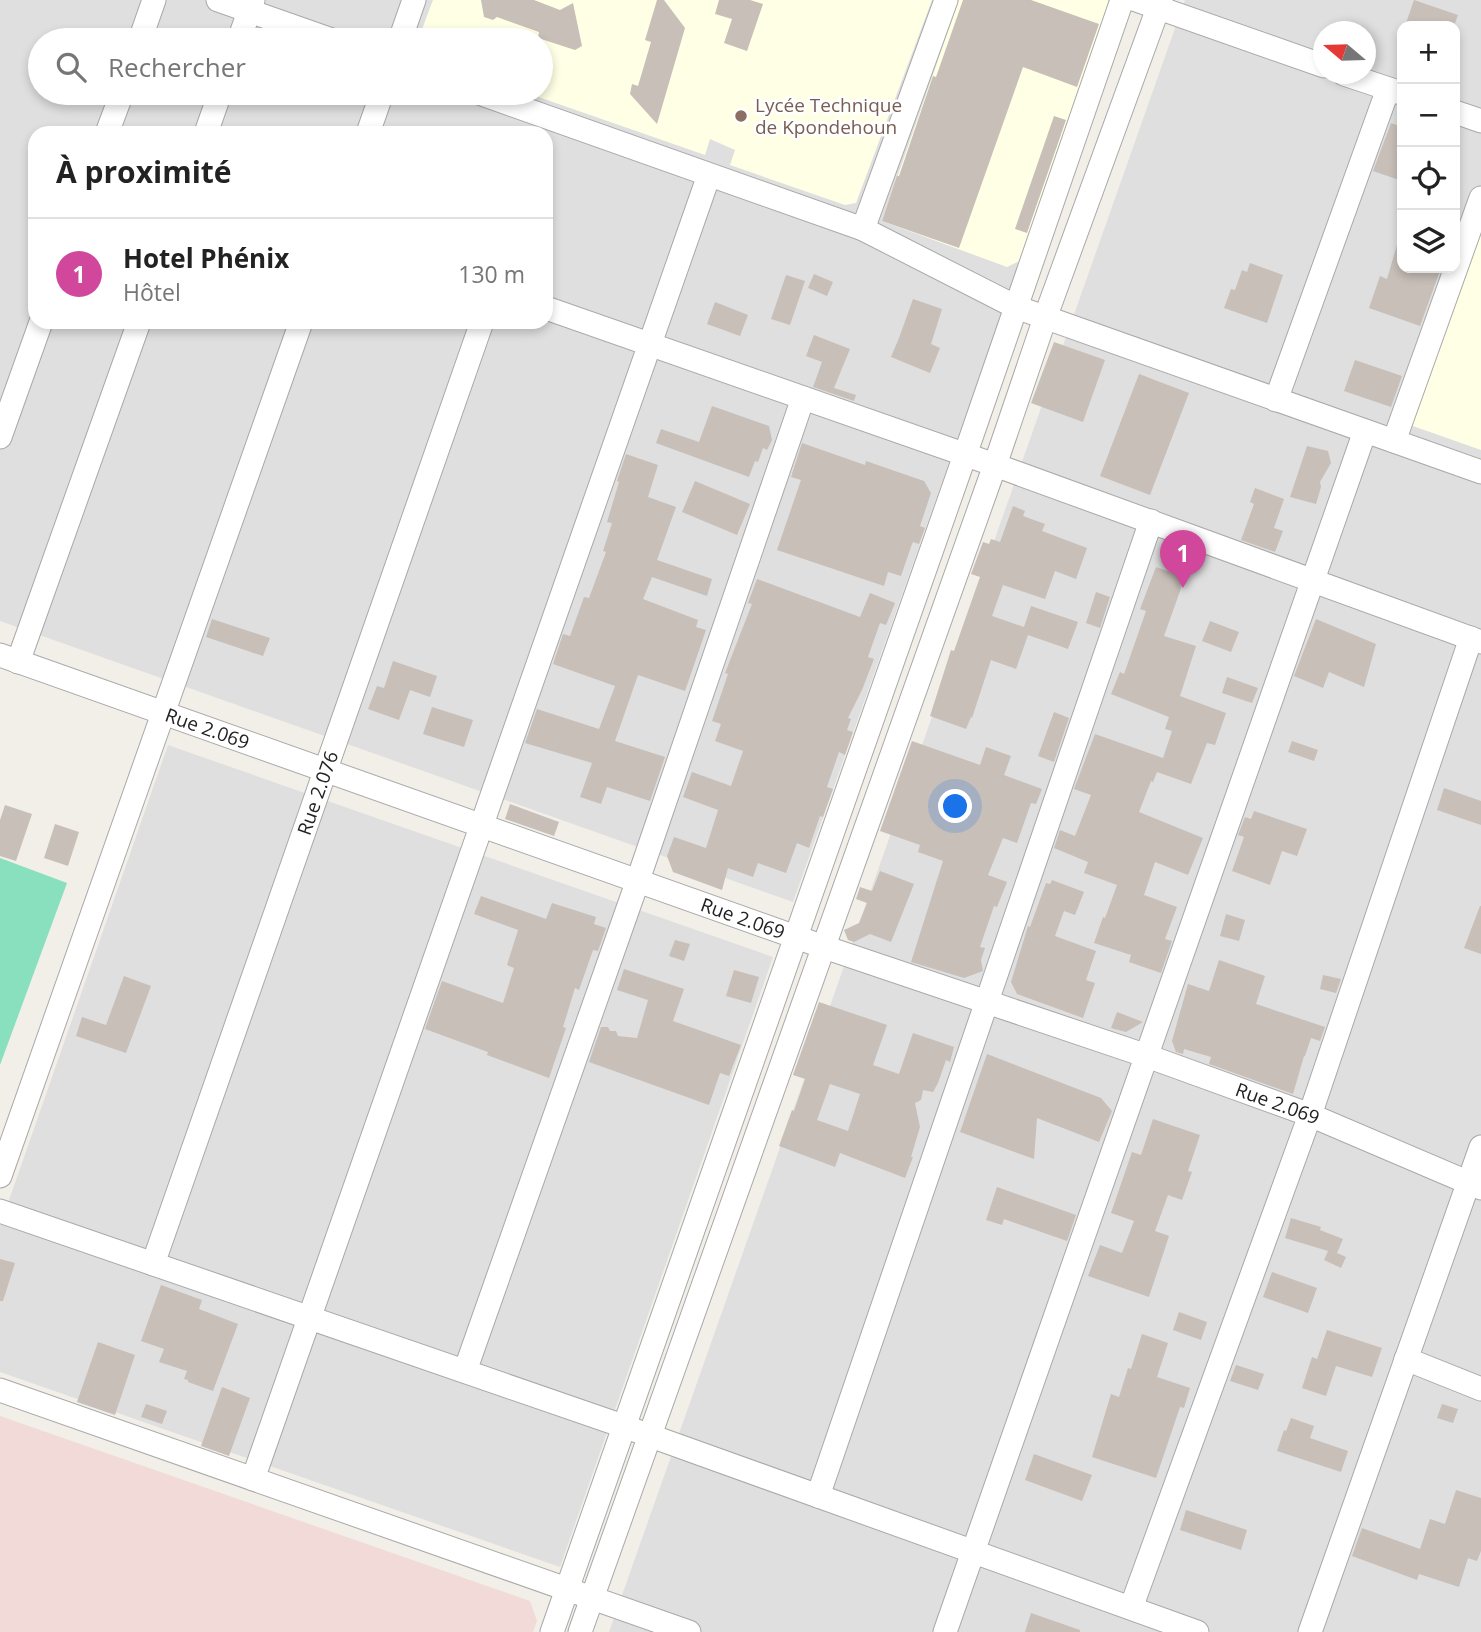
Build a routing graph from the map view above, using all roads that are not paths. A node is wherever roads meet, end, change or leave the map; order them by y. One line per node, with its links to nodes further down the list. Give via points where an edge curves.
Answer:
1 (154, 0): 9 (street)
2 (218, 0): 8 (street)
3 (414, 0): 12 (street)
4 (946, 0): 27 (street)
5 (1122, 0): 28 (street)
6 (1136, 0): 7 (street)
7 (1160, 4): 13 (street); 30 (street)
8 (251, 5): 10 (street); 11 (street)
9 (144, 28)
10 (243, 28)
11 (304, 28)
12 (404, 28)
13 (1313, 62)
14 (1374, 84): 15 (street)
15 (1395, 91): 37 (street)
16 (118, 105): 22 (street)
17 (216, 105): 23 (street)
18 (378, 105): 24 (street)
19 (513, 105): 25 (street)
20 (1460, 114): 21 (street)
21 (1481, 121)
22 (110, 126)
23 (208, 126)
24 (370, 126)
25 (709, 175): 27 (street); 35 (street)
26 (1481, 198): 40 (street)
27 (863, 229): 28 (street)
28 (1016, 307): 30 (street); 41 (street)
29 (553, 310): 35 (street)
30 (1045, 318): 37 (street); 42 (street)
31 (39, 329): 39 (street)
32 (136, 329): 47 (street)
33 (299, 329): 48 (street)
34 (480, 329): 49 (street, Rue 2.076)
35 (650, 345): 36 (street); 50 (street)
36 (803, 398): 41 (street); 51 (street)
37 (1276, 400): 38 (street)
38 (1365, 430): 40 (street); 45 (street)
39 (0, 437)
40 (1394, 441): 43 (street)
41 (965, 455): 42 (street); 52 (street)
42 (995, 465): 44 (street); 53 (street)
43 (1481, 472)
44 (1151, 521): 45 (street); 54 (street)
45 (1313, 580): 46 (street); 55 (street)
46 (1476, 640): 56 (street)
47 (9, 659): 48 (street, Rue 2.069)
48 (164, 713): 49 (street, Rue 2.069); 58 (street)
49 (326, 770): 50 (street, Rue 2.069); 61 (street, Rue 2.076)
50 (482, 825): 51 (street, Rue 2.069); 62 (street)
51 (638, 880): 52 (street, Rue 2.069); 64 (street)
52 (795, 936): 53 (street, Rue 2.069); 67 (street)
53 (824, 947): 54 (street, Rue 2.069); 68 (street)
54 (987, 1002): 55 (street, Rue 2.069); 70 (street)
55 (1147, 1056): 56 (street, Rue 2.069); 71 (street)
56 (1310, 1115): 59 (street, Rue 2.069); 74 (street)
57 (1481, 1147): 59 (street)
58 (0, 1176)
59 (1474, 1186): 63 (street)
60 (0, 1212): 61 (street)
61 (153, 1264): 62 (street)
62 (310, 1318): 64 (street); 69 (street)
63 (1406, 1359): 65 (street); 80 (street)
64 (465, 1371): 67 (street)
65 (1481, 1389)
66 (0, 1390): 69 (street)
67 (623, 1426): 68 (street); 72 (street)
68 (650, 1436): 70 (street); 73 (street)
69 (253, 1479): 72 (street)
70 (818, 1496): 71 (street)
71 (974, 1552): 74 (street); 78 (street)
72 (567, 1588): 73 (street); 75 (street)
73 (592, 1598): 76 (street); 77 (street)
74 (1131, 1608): 79 (street)
75 (552, 1632)
76 (580, 1632)
77 (689, 1632)
78 (946, 1632)
79 (1197, 1632)
80 (1310, 1632)

